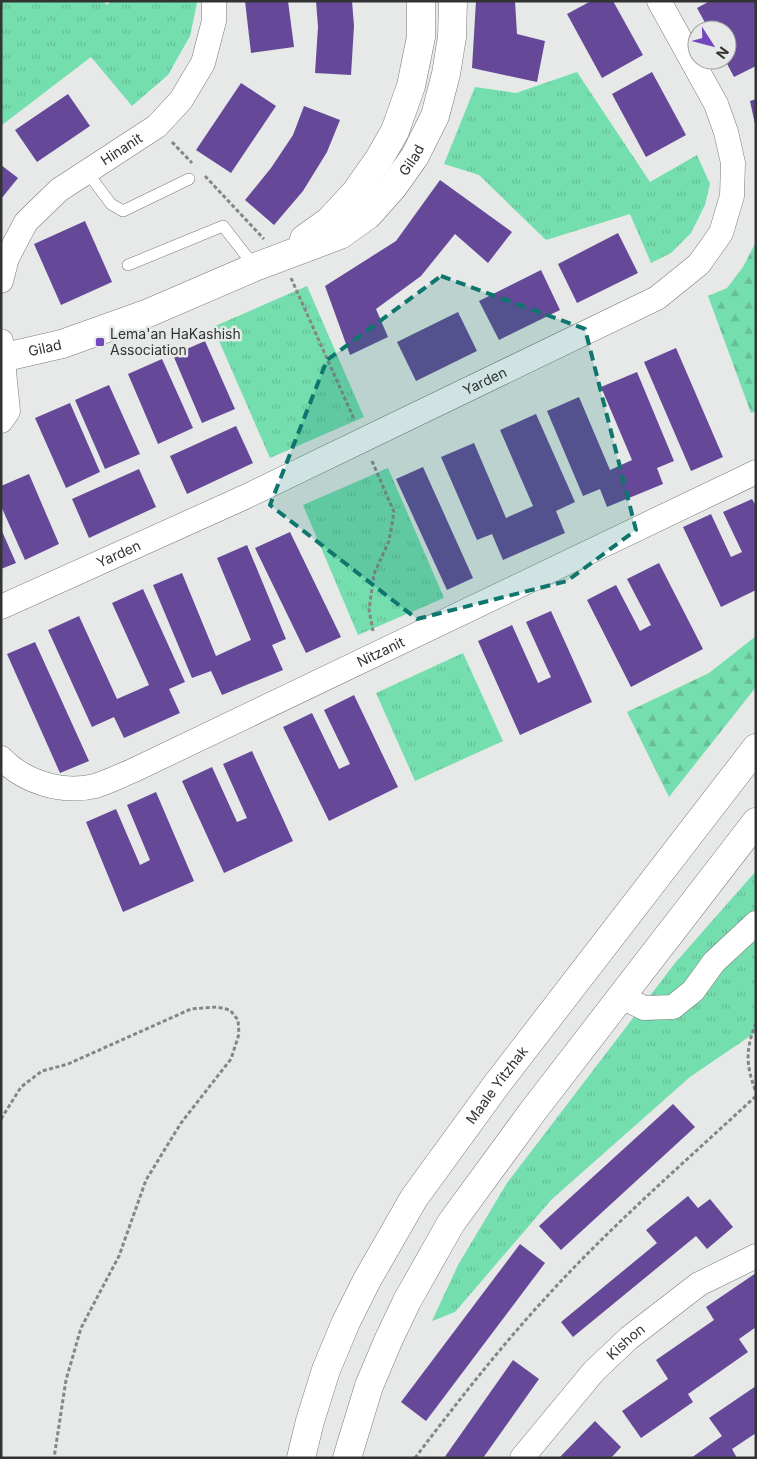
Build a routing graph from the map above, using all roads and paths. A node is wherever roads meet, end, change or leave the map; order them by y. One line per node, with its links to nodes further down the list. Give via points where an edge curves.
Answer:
1 (214, 1): 5 (street, Hinanit, via 214,21 204,63 181,100)
2 (421, 1): 10 (main road, Gilad, via 421,37 413,76 395,130 354,193 329,221)
3 (452, 1): 10 (main road, Gilad, via 452,37 446,74 435,116 415,156 368,216 340,235)
4 (660, 1): 16 (street, Yarden, via 716,104 726,132 733,164 732,196 721,233 699,264 657,298)
5 (157, 126): 6 (path); 7 (street, Hinanit)
6 (196, 168)
7 (87, 172): 9 (lane, via 111,204 122,211); 13 (street, Hinanit, via 59,190 26,222 7,258)
8 (203, 174): 10 (path)
9 (189, 179)
10 (282, 257): 12 (main road, Gilad); 16 (path)
11 (128, 265): 12 (lane, via 223,226)
12 (255, 267): 14 (main road, Gilad, via 146,314 62,344)
13 (1, 281)
14 (2, 352): 15 (street, via 8,411)
15 (1, 421)
16 (363, 440): 18 (street, Yarden); 19 (path, via 394,512 389,541 374,574 369,610)
17 (756, 472): 19 (street, Nitzanit)
18 (1, 607)
19 (377, 654): 21 (street, Nitzanit, via 95,786 48,786 23,776)
20 (756, 748): 31 (main road, Maale Yitzhak, via 503,1076 414,1198 367,1280 343,1330 326,1370)
21 (1, 758)
22 (756, 822): 24 (main road)
23 (756, 923): 24 (street, via 673,1007 644,1008)
24 (622, 997): 32 (main road, via 533,1111 442,1239 407,1301 368,1386)
25 (756, 1023): 26 (path, via 748,1046 750,1075)
26 (756, 1092)
27 (756, 1096): 33 (path, via 619,1223 550,1293 462,1396)
28 (1, 1118): 30 (path, via 21,1087 42,1071 68,1064 191,1010 217,1007 230,1010 238,1020 239,1034 230,1059 181,1123 146,1180 119,1256 81,1328 66,1380)
29 (756, 1256): 34 (street, Kishon, via 699,1284 629,1338 594,1371)
30 (54, 1458)
31 (301, 1458)
32 (348, 1458)
33 (415, 1458)
34 (522, 1458)

